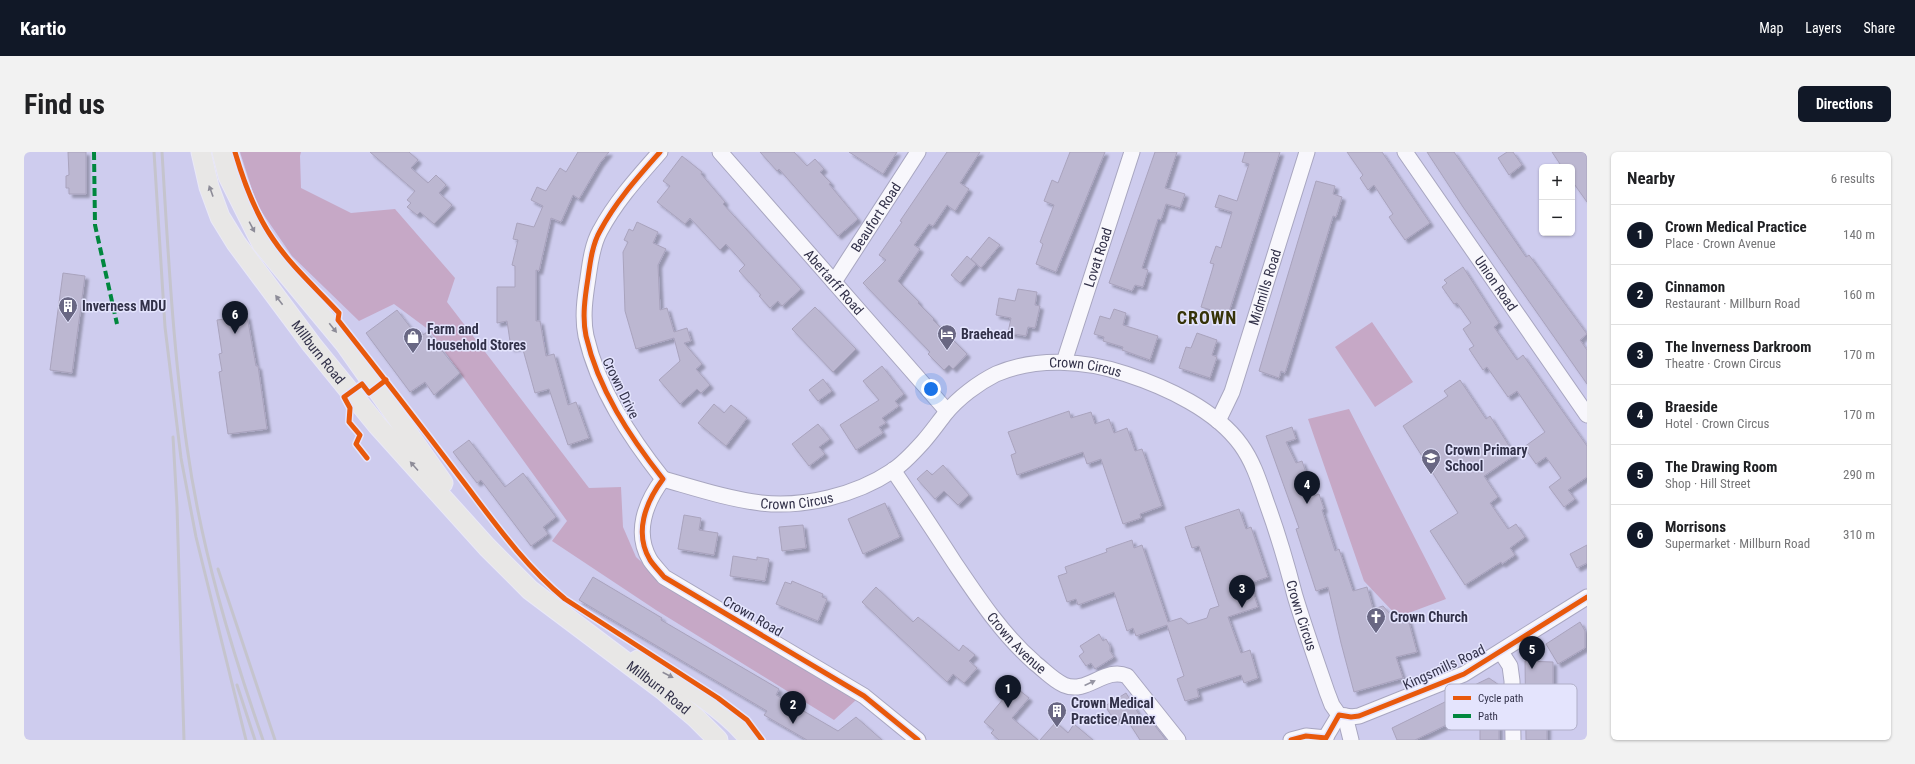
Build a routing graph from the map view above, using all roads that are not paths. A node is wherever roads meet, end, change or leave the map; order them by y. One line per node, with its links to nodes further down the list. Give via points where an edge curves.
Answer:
1 (201, 152): 16 (main road, Millburn Road, one-way to 1, via 377,425 312,345 236,242 220,217 209,187)
2 (222, 152): 16 (main road, Millburn Road, one-way to 16, via 228,176 262,244 346,344)
3 (660, 152): 15 (street, Crown Drive, via 621,197 599,233 584,302 586,334 596,369 613,405 641,451)
4 (720, 152): 9 (street, Abertarff Road)
5 (918, 152): 9 (street, Beaufort Road)
6 (1132, 152): 10 (street, Lovat Road)
7 (1307, 152): 13 (street, Midmills Road, via 1232,392)
8 (1405, 152): 12 (street, Union Road)
9 (834, 282): 11 (street, Abertarff Road)
10 (1064, 362): 11 (street, Crown Circus, via 1026,364 995,375 971,390); 13 (street, Crown Circus, via 1107,368 1150,382 1183,398)
11 (947, 412): 14 (street, Crown Circus, via 922,443)
12 (1587, 415)
13 (1218, 421): 21 (street, Crown Circus, via 1241,445 1256,472 1323,680 1332,705)
14 (893, 470): 15 (street, Crown Circus, via 863,486 834,496 783,504 742,500); 27 (street, Crown Avenue, one-way to 27, via 988,614 1009,638 1054,680 1073,688 1084,686 1110,674 1120,672 1127,676)
15 (663, 480): 26 (street, Crown Road, via 654,492 641,529 642,540 650,560 664,577 859,693)
16 (487, 547): 18 (main road, Millburn Road, via 530,590)
17 (1587, 597): 19 (street, Kingsmills Road)
18 (595, 639): 24 (main road, Millburn Road, via 663,690); 25 (main road, Millburn Road, one-way to 25, via 675,679 730,719)
19 (1501, 652): 20 (street, via 1510,666); 21 (street, Kingsmills Road, via 1464,674 1430,688 1359,716)
20 (1511, 684)
21 (1342, 716): 23 (street); 29 (street, Crown Circus)
22 (1513, 730): 30 (street)
23 (1325, 739): 28 (street, via 1306,736)
24 (718, 740)
25 (750, 740)
26 (918, 740)
27 (1178, 740)
28 (1291, 740)
29 (1351, 740)
30 (1513, 740)

